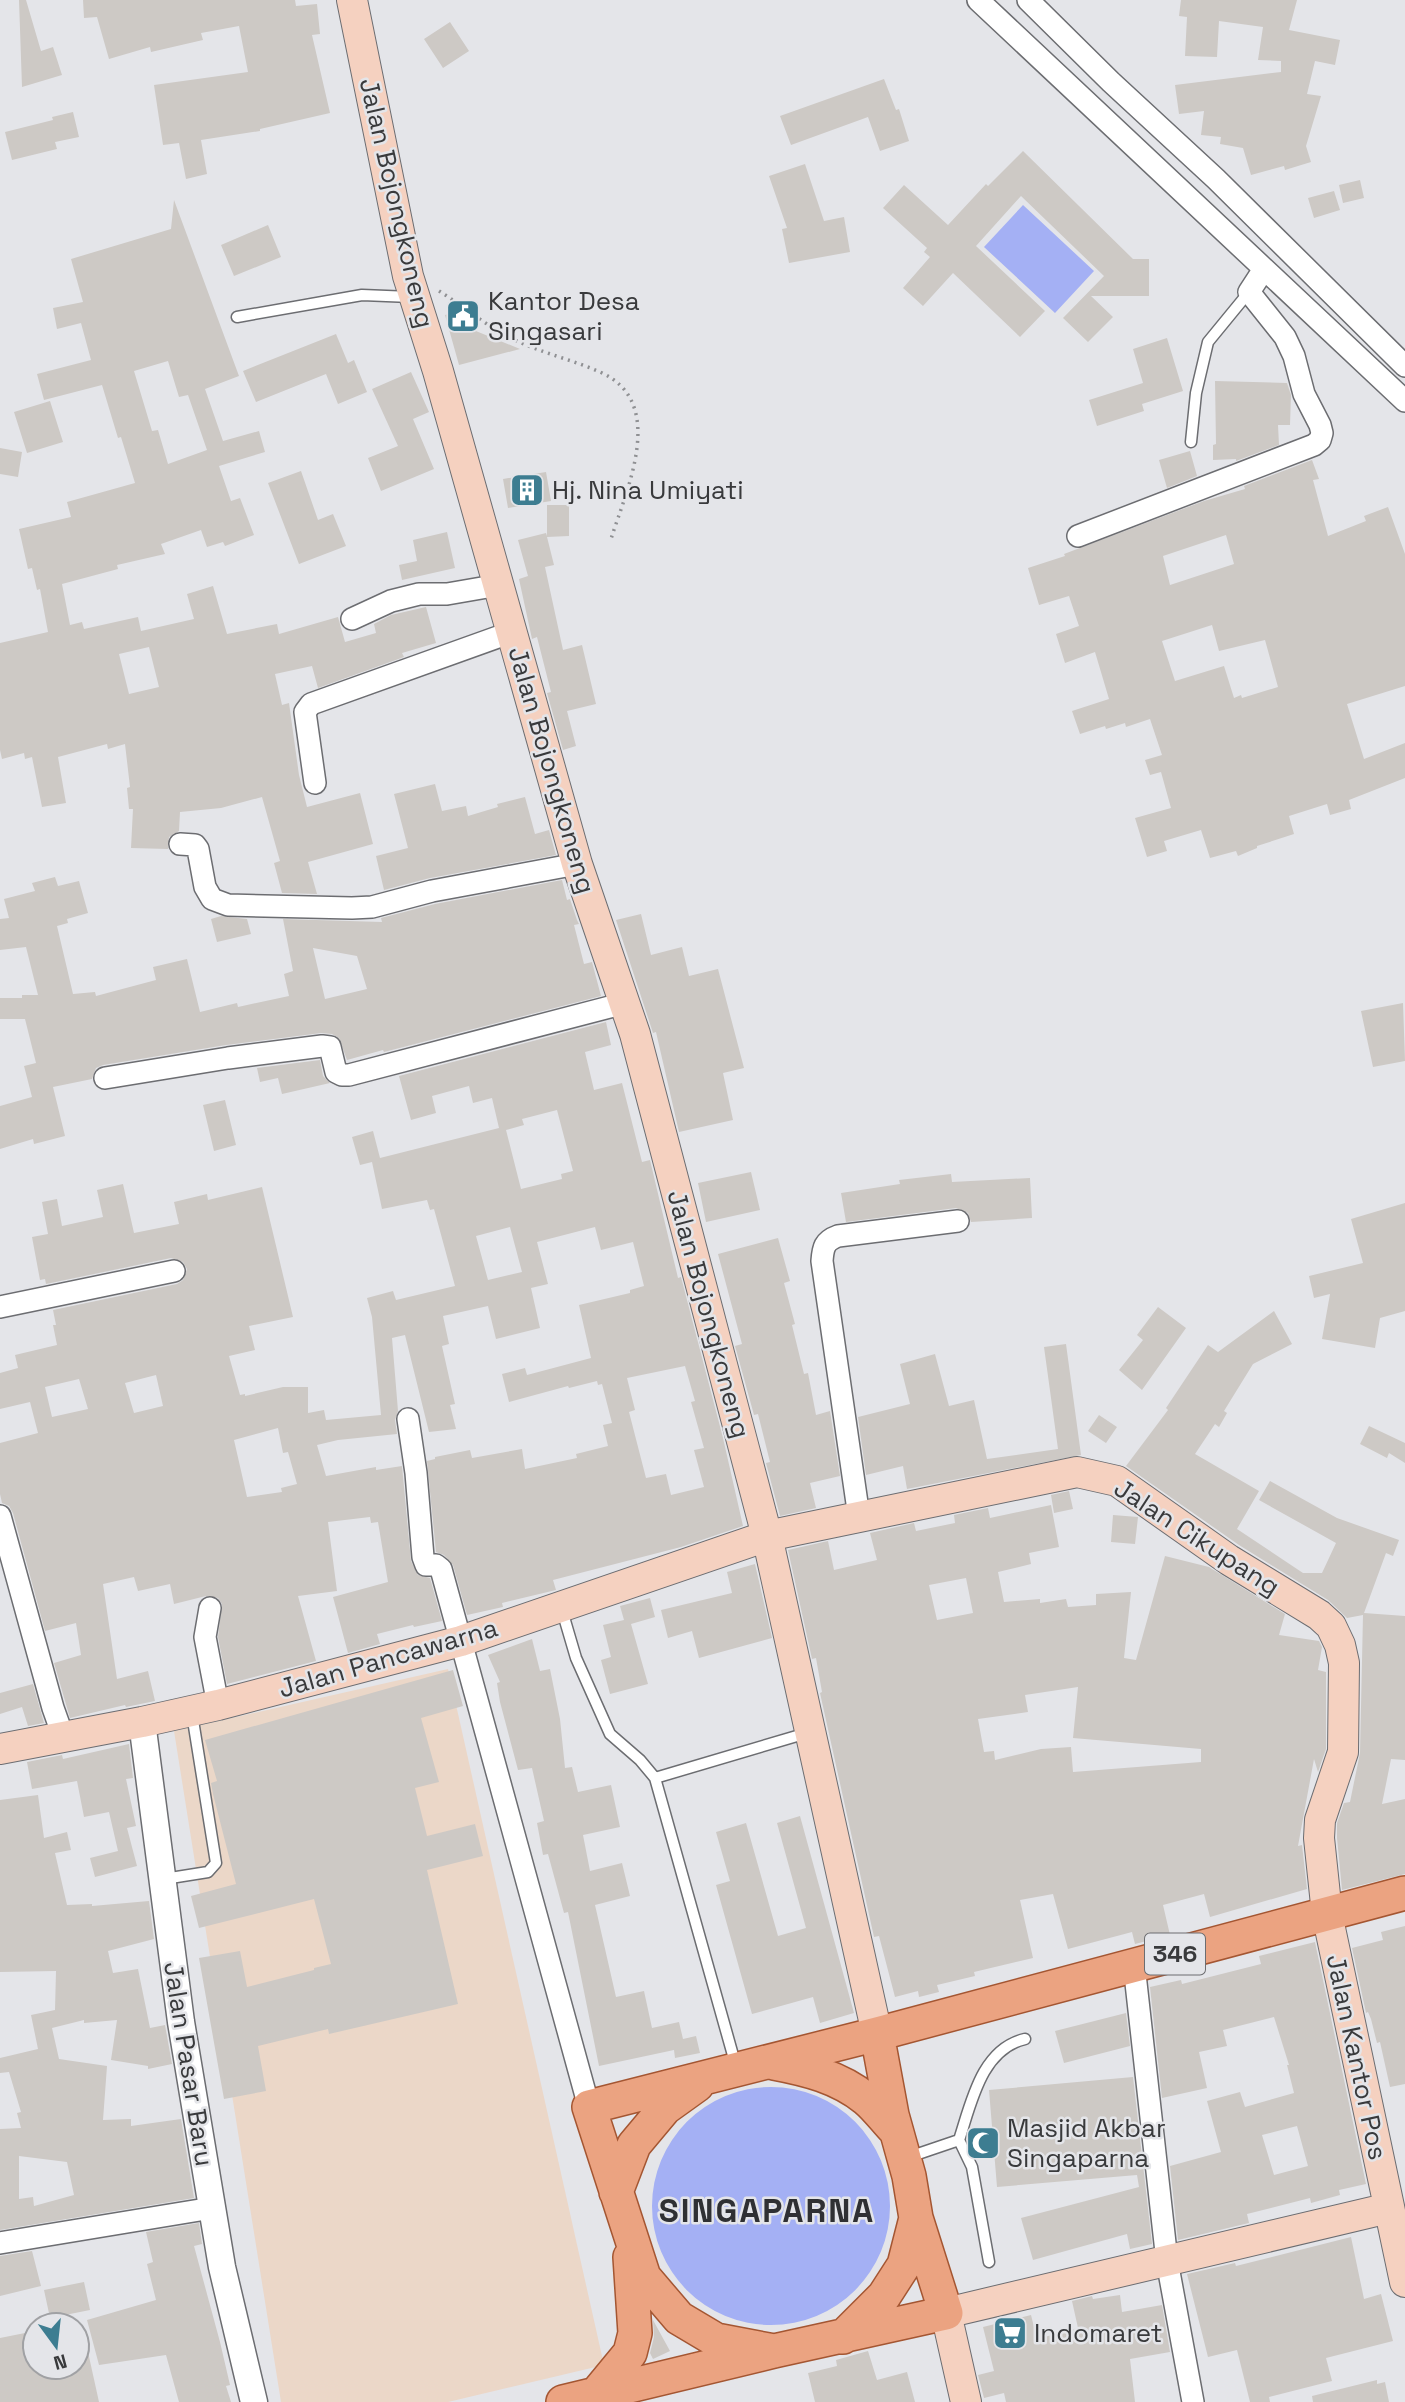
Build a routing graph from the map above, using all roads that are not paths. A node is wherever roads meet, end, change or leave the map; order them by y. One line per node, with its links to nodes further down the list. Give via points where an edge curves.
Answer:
1 (352, 0): 7 (main road, Jalan Bojongkoneng)
2 (978, 0): 5 (street)
3 (1028, 0): 4 (street)
4 (1216, 179): 5 (street); 10 (street)
5 (1192, 200): 6 (street)
6 (1264, 269): 8 (street); 11 (street)
7 (411, 286): 9 (lane); 14 (main road, Jalan Bojongkoneng)
8 (1249, 292): 12 (lane, via 1208,342); 13 (street, via 1285,337 1320,425 1320,440)
9 (237, 317)
10 (1405, 366)
11 (1405, 401)
12 (1191, 442)
13 (1078, 537)
14 (499, 584): 15 (street, via 419,594); 16 (main road, Jalan Bojongkoneng)
15 (352, 619)
16 (512, 632): 17 (street, via 311,704 305,712); 19 (main road, Jalan Bojongkoneng)
17 (315, 783)
18 (180, 844): 19 (street, via 195,845 205,887 212,899 228,905 372,907)
19 (577, 864): 20 (main road, Jalan Bojongkoneng)
20 (625, 1003): 21 (street, via 349,1075 336,1072 330,1047 322,1046); 28 (main road, Jalan Bojongkoneng)
21 (105, 1078)
22 (958, 1221): 27 (street, via 838,1236 823,1248)
23 (174, 1271): 24 (street)
24 (0, 1307)
25 (408, 1419): 31 (street, via 423,1558 426,1565 441,1569)
26 (0, 1516): 35 (street)
27 (859, 1517): 28 (main road, Jalan Cikupang); 40 (main road, Jalan Cikupang, via 1059,1475 1093,1474 1117,1481 1228,1560 1319,1615 1331,1626 1344,1663 1343,1752 1320,1820)
28 (767, 1536): 29 (main road, Jalan Pancawarna); 34 (main road, Jalan Bojongkoneng)
29 (561, 1607): 31 (main road, Jalan Pancawarna); 37 (lane, via 576,1658 610,1734)
30 (210, 1608): 32 (street, via 205,1637)
31 (461, 1641): 32 (main road, Jalan Pancawarna); 46 (street)
32 (205, 1708): 33 (main road, Jalan Pancawarna); 38 (lane, via 216,1863 208,1872)
33 (142, 1722): 35 (main road, Jalan Pancawarna); 38 (street, Jalan Pasar Baru)
34 (810, 1732): 37 (lane); 43 (main road, Jalan Bojongkoneng)
35 (63, 1737): 36 (main road, Jalan Pancawarna)
36 (0, 1749)
37 (655, 1778): 45 (lane)
38 (162, 1879): 51 (street, Jalan Pasar Baru)
39 (1405, 1893): 40 (main road, 346)
40 (1327, 1913): 41 (main road, 346); 50 (main road, Jalan Kantor Pos)
41 (1133, 1965): 42 (main road, 346); 55 (street)
42 (945, 2015): 43 (main road); 47 (main road, via 914,2039 900,2057 892,2080)
43 (877, 2034): 45 (main road); 47 (main road)
44 (1025, 2039): 48 (lane, via 1014,2041 978,2080)
45 (737, 2068): 46 (main road); 47 (main road, via 802,2068 833,2079 866,2099); 49 (main road, via 665,2108 634,2145)
46 (589, 2107): 49 (main road)
47 (896, 2130): 48 (lane); 52 (main road)
48 (960, 2140): 56 (lane, via 972,2167)
49 (616, 2192): 53 (main road)
50 (1389, 2207): 55 (main road); 57 (main road, Jalan Kantor Pos)
51 (212, 2208): 54 (street); 62 (street, Jalan Pasar Baru)
52 (916, 2218): 58 (main road); 59 (main road, via 904,2265 884,2296)
53 (627, 2227): 60 (main road, via 644,2277 678,2318 716,2340); 61 (main road, via 635,2333 630,2353)
54 (0, 2243)
55 (1167, 2261): 58 (main road); 65 (street)
56 (989, 2262)
57 (1405, 2282)
58 (946, 2313): 59 (main road); 64 (main road)
59 (843, 2337): 60 (main road)
60 (774, 2351): 61 (main road)
61 (597, 2393): 63 (main road)
62 (254, 2402)
63 (563, 2402)
64 (966, 2402)
65 (1193, 2402)

